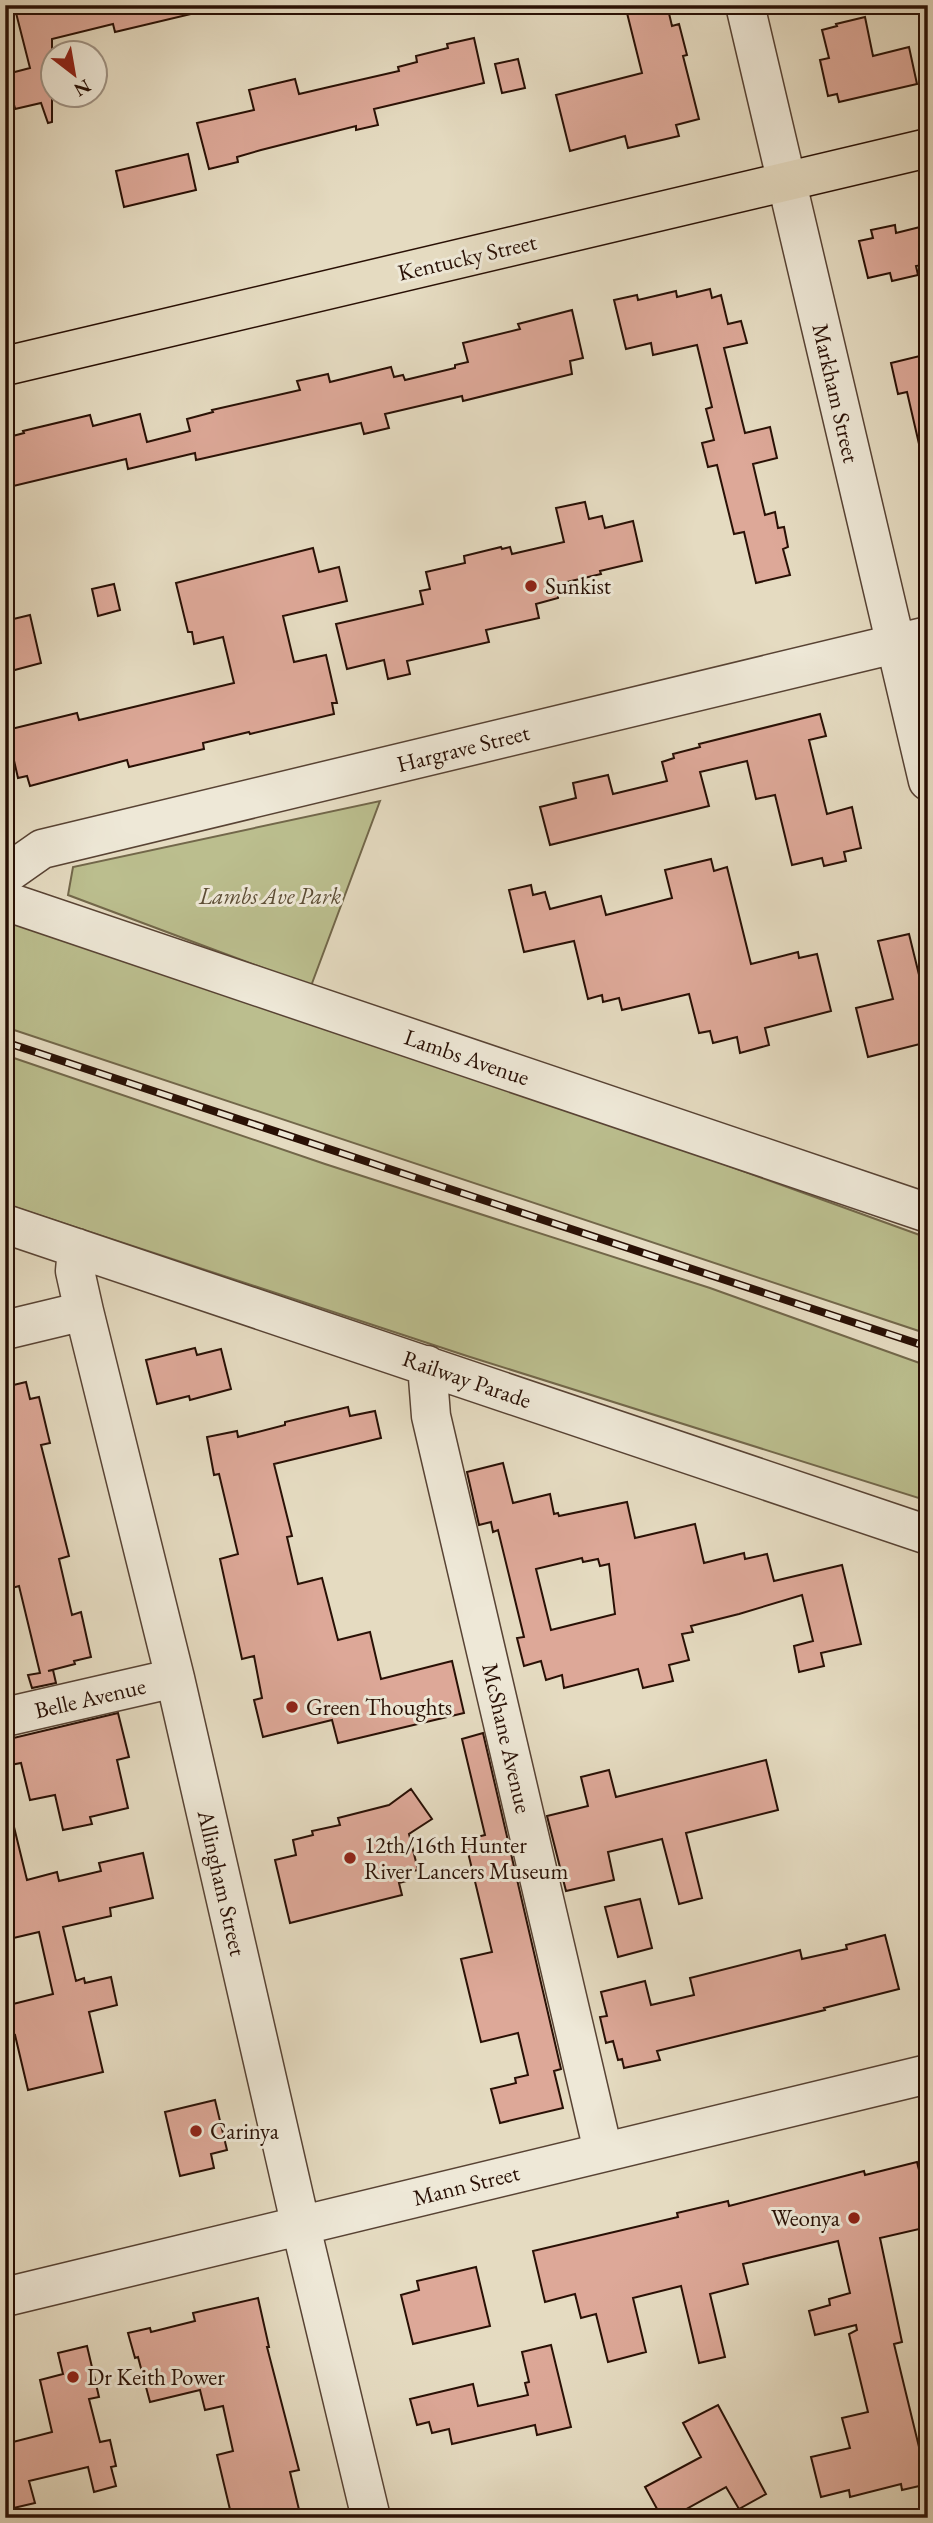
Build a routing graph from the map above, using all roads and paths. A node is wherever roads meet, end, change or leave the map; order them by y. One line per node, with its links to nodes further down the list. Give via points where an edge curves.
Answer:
1 (745, 5): 3 (street, Markham Street)
2 (928, 148): 3 (main road, Kentucky Street)
3 (786, 182): 4 (main road, Kentucky Street); 5 (street, Markham Street)
4 (5, 366)
5 (912, 640): 6 (street, Markham Street); 7 (street, Hargrave Street, via 42,849)
6 (928, 781)
7 (5, 874)
8 (5, 901): 9 (street, Lambs Avenue)
9 (928, 1213)
10 (5, 1224): 11 (street, Railway Parade)
11 (77, 1248): 12 (street, Allingham Street, via 75,1271); 14 (street, Railway Parade)
12 (84, 1311): 13 (street); 16 (street, Allingham Street)
13 (5, 1330)
14 (428, 1365): 15 (street, Railway Parade); 19 (street, McShane Avenue, via 431,1416)
15 (928, 1535)
16 (174, 1678): 17 (street, Belle Avenue); 20 (street, Allingham Street)
17 (5, 1717)
18 (928, 2074): 19 (street, Mann Street)
19 (603, 2151): 20 (street, Mann Street)
20 (301, 2227): 21 (street, Mann Street); 22 (street, Allingham Street)
21 (5, 2297)
22 (371, 2518)

